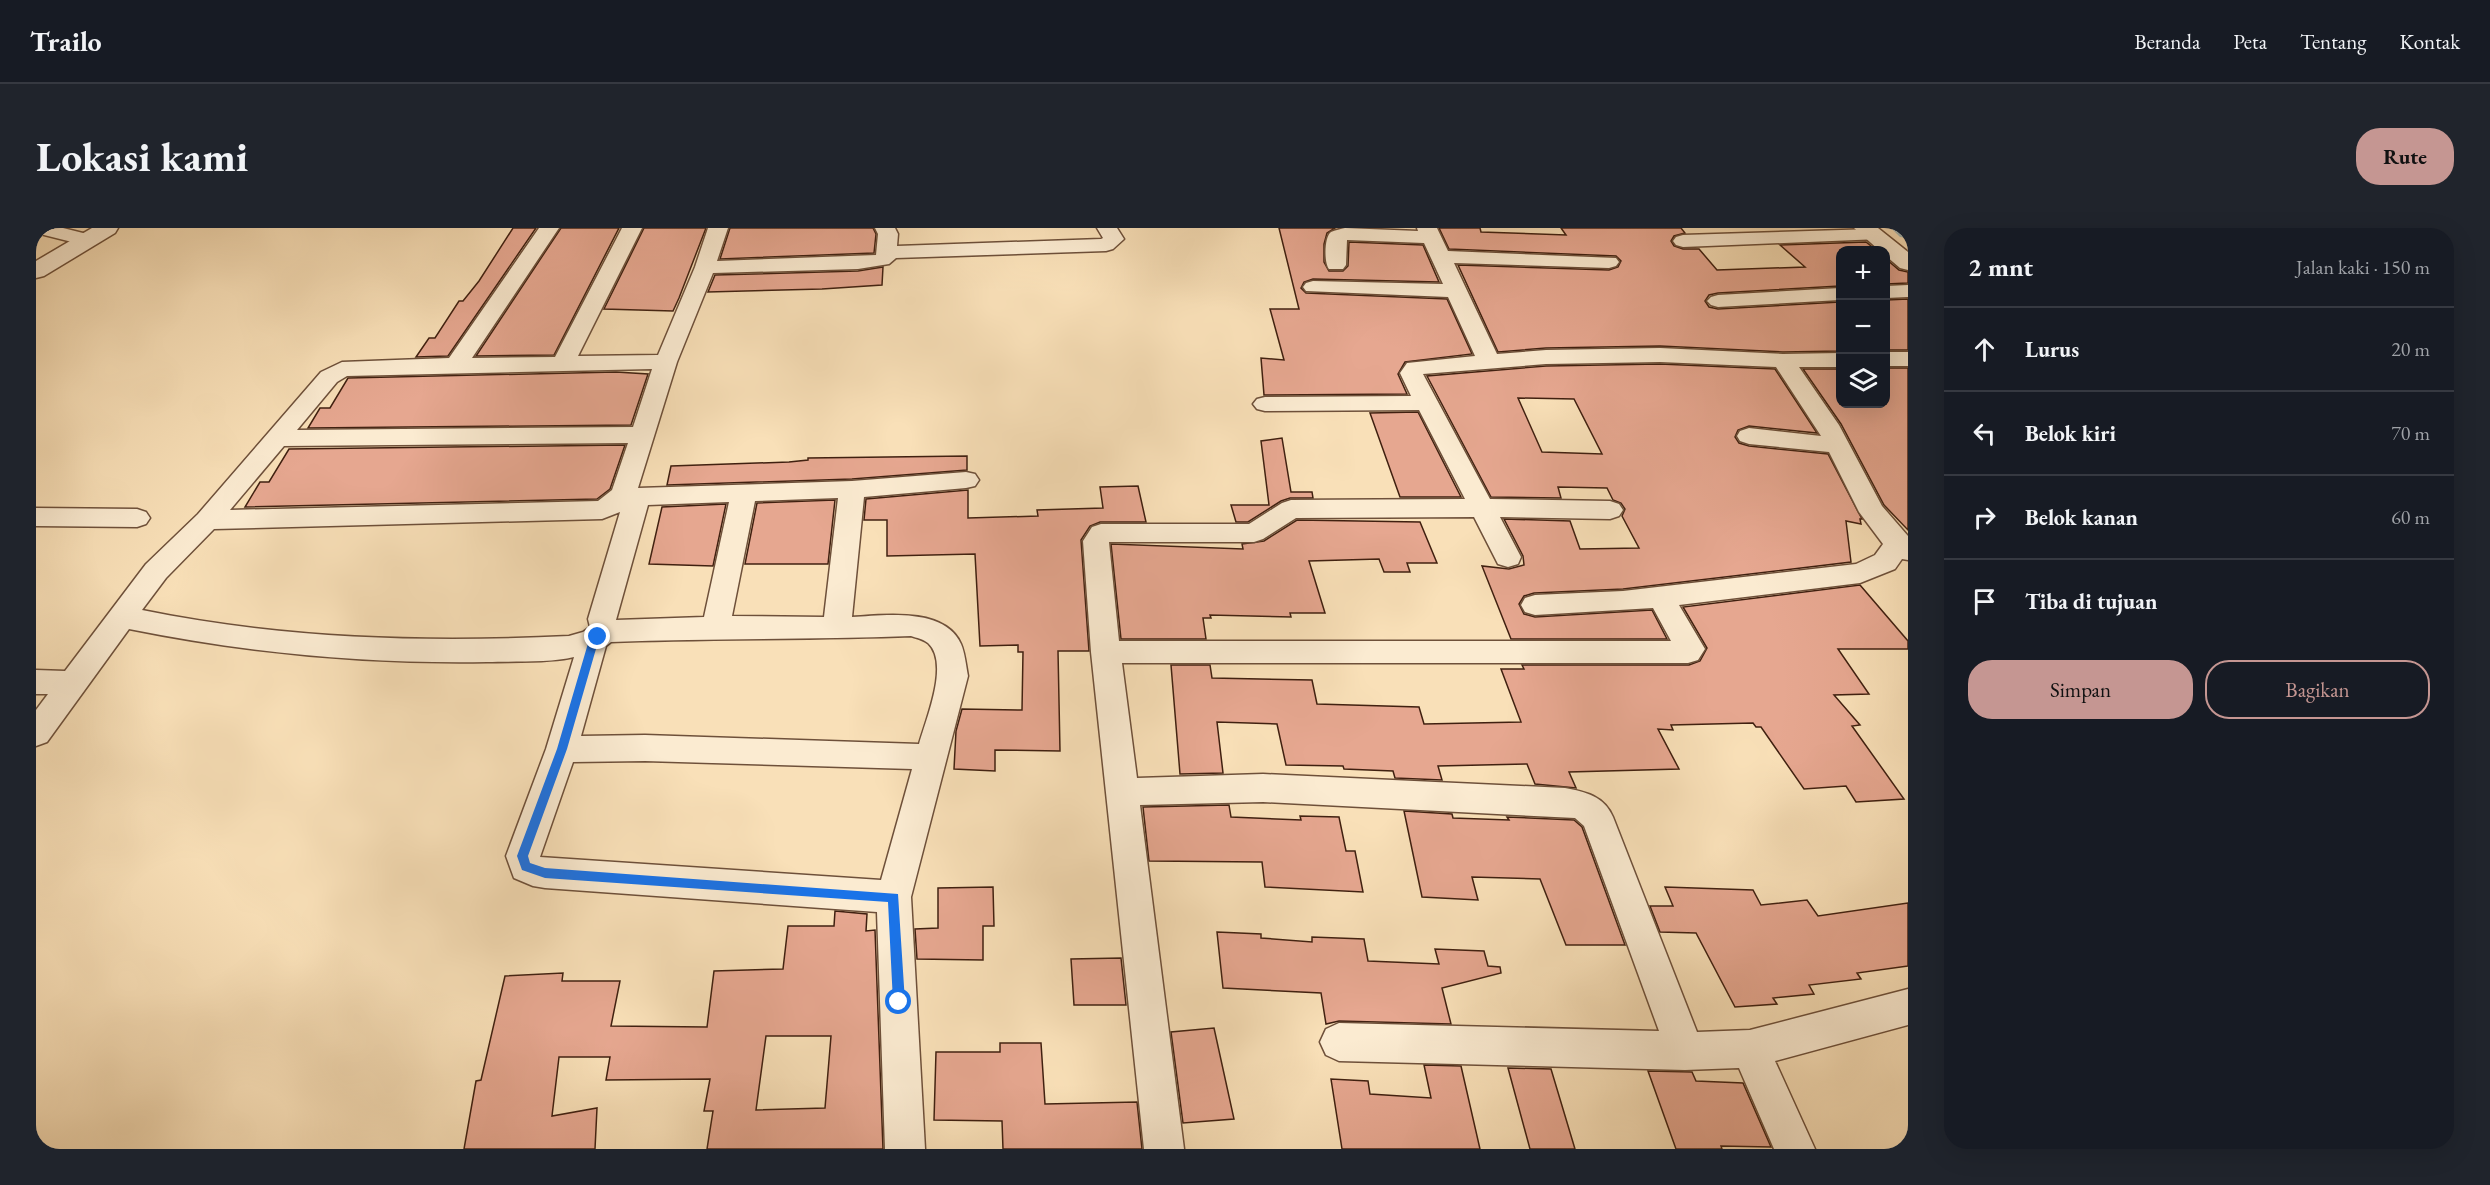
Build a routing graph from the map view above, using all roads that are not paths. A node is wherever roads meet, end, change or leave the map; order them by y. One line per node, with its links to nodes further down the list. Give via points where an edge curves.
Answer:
1 (38, 228): 10 (street)
2 (107, 228): 10 (street)
3 (549, 228): 32 (street)
4 (632, 228): 31 (street)
5 (718, 228): 17 (street)
6 (885, 228): 12 (street)
7 (1107, 228): 12 (street, via 1114,238 1106,245)
8 (1869, 231): 11 (street); 15 (street)
9 (1429, 232): 13 (street); 16 (street, via 1345,234 1335,242)
10 (88, 240): 18 (street)
11 (1683, 241)
12 (887, 252): 17 (street, via 882,260 858,263)
13 (1440, 257): 14 (street); 20 (street)
14 (1609, 262)
15 (1908, 263)
16 (1336, 265)
17 (705, 267): 29 (street)
18 (36, 271)
19 (1313, 287): 20 (street)
20 (1457, 291): 30 (street)
21 (1908, 291): 22 (street)
22 (1890, 292)
23 (1836, 294): 24 (street)
24 (1718, 301)
25 (1890, 359): 26 (street)
26 (1908, 359)
27 (1836, 360): 28 (street)
28 (1784, 361): 30 (street, via 1659,355); 38 (street)
29 (666, 362): 31 (street); 35 (street)
30 (1489, 362): 33 (street, via 1414,368 1411,373)
31 (563, 364): 32 (street)
32 (456, 365): 37 (street, via 342,369 329,377)
33 (1426, 403): 34 (street); 43 (street)
34 (1265, 404)
35 (643, 435): 37 (street); 42 (street)
36 (1749, 436): 38 (street)
37 (276, 438): 47 (street)
38 (1837, 445): 48 (street, via 1870,511)
39 (966, 480): 40 (street)
40 (852, 489): 41 (street); 54 (street)
41 (744, 493): 42 (street); 53 (street)
42 (629, 497): 47 (street, via 602,510); 55 (street)
43 (1481, 508): 44 (street); 49 (street); 56 (street, via 1291,509 1254,532 1101,533 1096,541)
44 (1610, 510)
45 (36, 517): 46 (street)
46 (137, 518)
47 (207, 520): 52 (street, via 156,571)
48 (1903, 548): 50 (street, via 1885,562 1860,573)
49 (1508, 556)
50 (1660, 596): 51 (street); 56 (street, via 1690,649 1688,652)
51 (1534, 605)
52 (123, 617): 55 (street, via 183,630 272,641 411,650 569,647); 58 (street)
53 (716, 627): 54 (street); 55 (street)
54 (837, 628): 61 (street, via 911,625 936,633 947,645 952,676)
55 (600, 634): 60 (street)
56 (1106, 652): 62 (street)
57 (36, 682): 58 (street)
58 (74, 683): 59 (street)
59 (36, 733)
60 (562, 749): 61 (street); 63 (street, via 523,856 526,867 533,871)
61 (931, 757): 63 (street)
62 (1123, 792): 67 (street, via 1263,788 1584,806 1597,817); 69 (street)
63 (894, 897): 68 (street)
64 (1908, 1007): 66 (street)
65 (1339, 1042): 67 (street)
66 (1750, 1049): 67 (street); 70 (street)
67 (1685, 1051)
68 (905, 1149)
69 (1164, 1149)
70 (1796, 1149)

